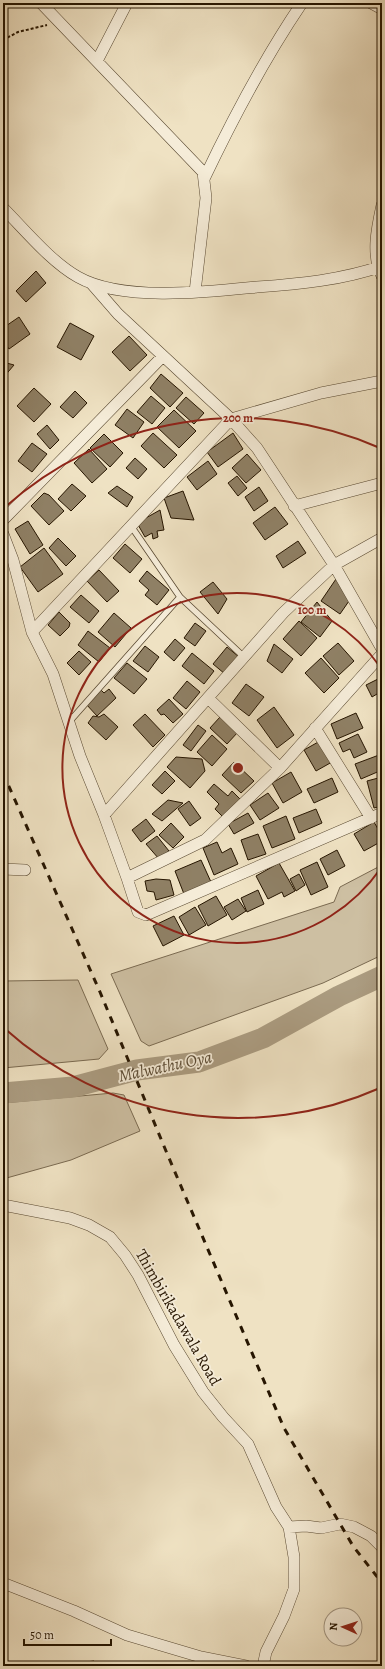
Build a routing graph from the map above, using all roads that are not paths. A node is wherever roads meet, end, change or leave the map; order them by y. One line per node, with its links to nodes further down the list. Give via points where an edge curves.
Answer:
1 (41, 3): 6 (street)
2 (128, 3): 6 (street)
3 (302, 3): 7 (street, via 280,35 235,113)
4 (371, 3): 5 (street)
5 (382, 9)
6 (97, 61): 7 (street, via 203,172)
7 (204, 178): 12 (street, via 206,198)
8 (382, 205): 10 (street, via 376,248)
9 (3, 208): 11 (street, via 48,254 78,277)
10 (380, 270): 12 (street, via 312,282)
11 (91, 283): 12 (street, via 120,290); 13 (street, via 118,314)
12 (195, 292)
13 (163, 356): 15 (street); 18 (street)
14 (382, 381): 15 (street, via 321,393)
15 (231, 419): 17 (street, via 257,448); 19 (street)
16 (382, 483): 17 (street)
17 (294, 506): 22 (street)
18 (3, 520)
19 (131, 526): 23 (lane); 24 (street)
20 (3, 534): 24 (street, via 13,560)
21 (382, 538): 22 (street)
22 (334, 565): 25 (street); 27 (street)
23 (180, 597): 27 (lane); 29 (lane)
24 (32, 632): 29 (street, via 53,674)
25 (382, 649)
26 (382, 654): 30 (street)
27 (244, 656): 28 (street)
28 (208, 698): 31 (street); 33 (street)
29 (69, 722): 33 (street)
30 (315, 728): 31 (street); 34 (street)
31 (280, 768): 37 (street, via 205,840)
32 (382, 813): 34 (street)
33 (104, 814): 37 (street)
34 (371, 818): 37 (street, via 146,915 138,912)
35 (3, 869): 36 (street)
36 (25, 870)
37 (127, 878)
38 (3, 1206): 39 (street, Thimbirikadawala Road, via 70,1218 110,1237 138,1275 174,1345 203,1392 248,1444 276,1507)
39 (289, 1527): 40 (street, via 321,1528 340,1524 354,1527 371,1536); 43 (street, Thimbirikadawala Road, via 294,1557 294,1589 266,1652)
40 (382, 1547)
41 (3, 1583): 42 (street, via 127,1635 201,1657)
42 (246, 1666)
43 (263, 1666)

